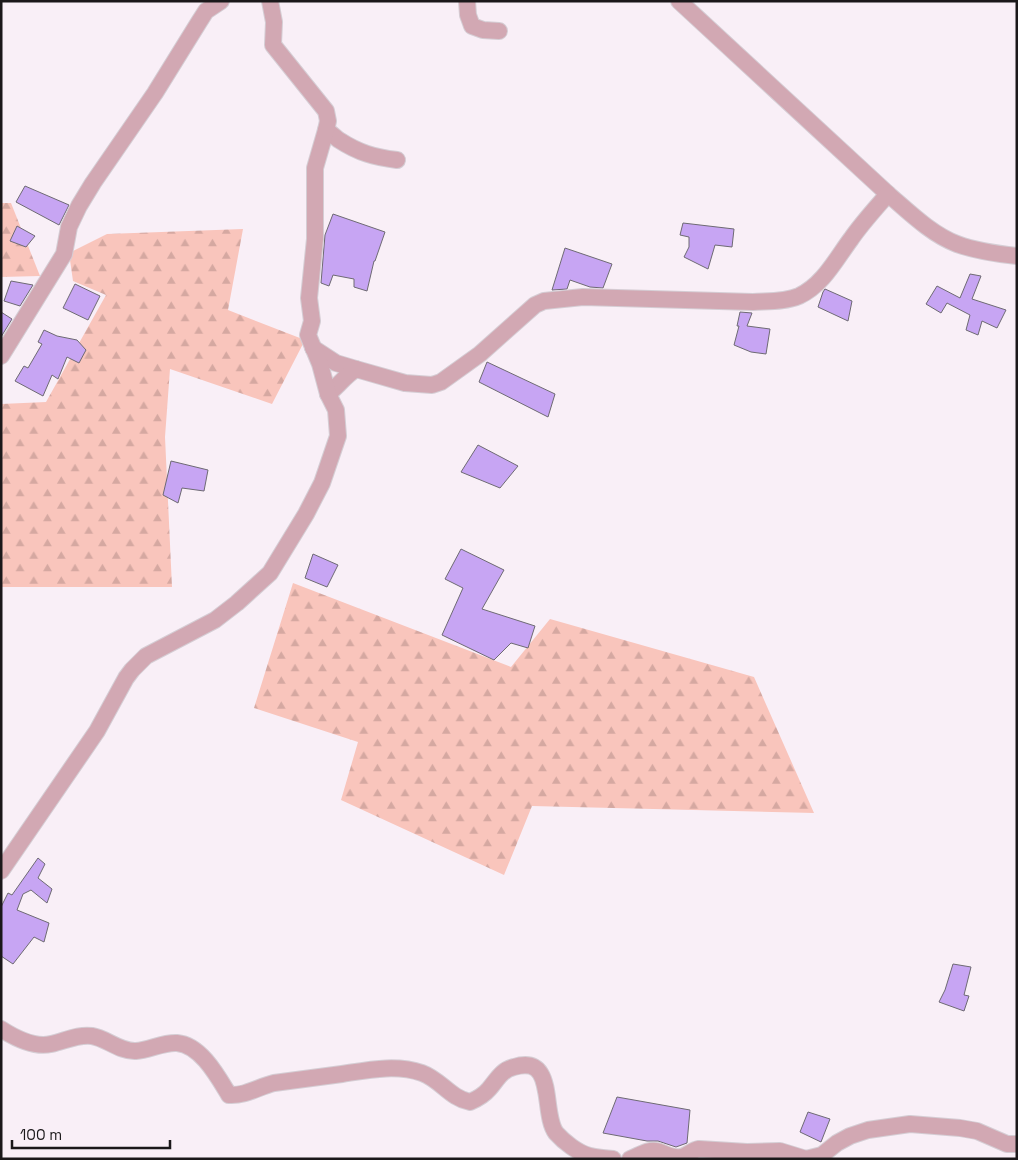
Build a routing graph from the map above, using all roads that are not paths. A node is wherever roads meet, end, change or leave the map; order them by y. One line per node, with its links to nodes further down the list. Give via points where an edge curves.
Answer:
1 (221, 1): 5 (street)
2 (270, 1): 7 (street, via 274,45 326,111)
3 (467, 1): 6 (street, via 472,26)
4 (679, 1): 9 (street)
5 (204, 6): 12 (street, via 155,93 71,220 64,254)
6 (499, 31)
7 (326, 130): 8 (street, via 363,154); 11 (street, via 315,168 315,239 309,298 312,321 308,335)
8 (397, 160)
9 (888, 194): 10 (street, via 928,226 956,243); 13 (street, via 851,238 825,276 798,296 753,302 583,297 544,301 441,382 419,385)
10 (1017, 256)
11 (313, 348): 13 (street, via 336,363); 14 (street)
12 (1, 356)
13 (356, 370): 14 (street)
14 (328, 394): 15 (street, via 336,410 338,426 333,454 322,483 270,573 215,620 146,656 132,670 86,748)
15 (1, 870)
16 (1, 1029): 18 (street, via 42,1045 92,1036 134,1051 176,1043 189,1046 219,1076 230,1095 238,1096 274,1083 379,1069 404,1069 423,1074 453,1096 470,1102 488,1090 504,1071 525,1065 536,1068 541,1074 551,1123 556,1132 582,1153)
17 (1017, 1144): 20 (street, via 1007,1144 960,1128 910,1124 850,1136 822,1156)
18 (604, 1158)
19 (630, 1159): 20 (street, via 644,1152 657,1151 682,1157 699,1149 780,1151)
20 (806, 1159)

